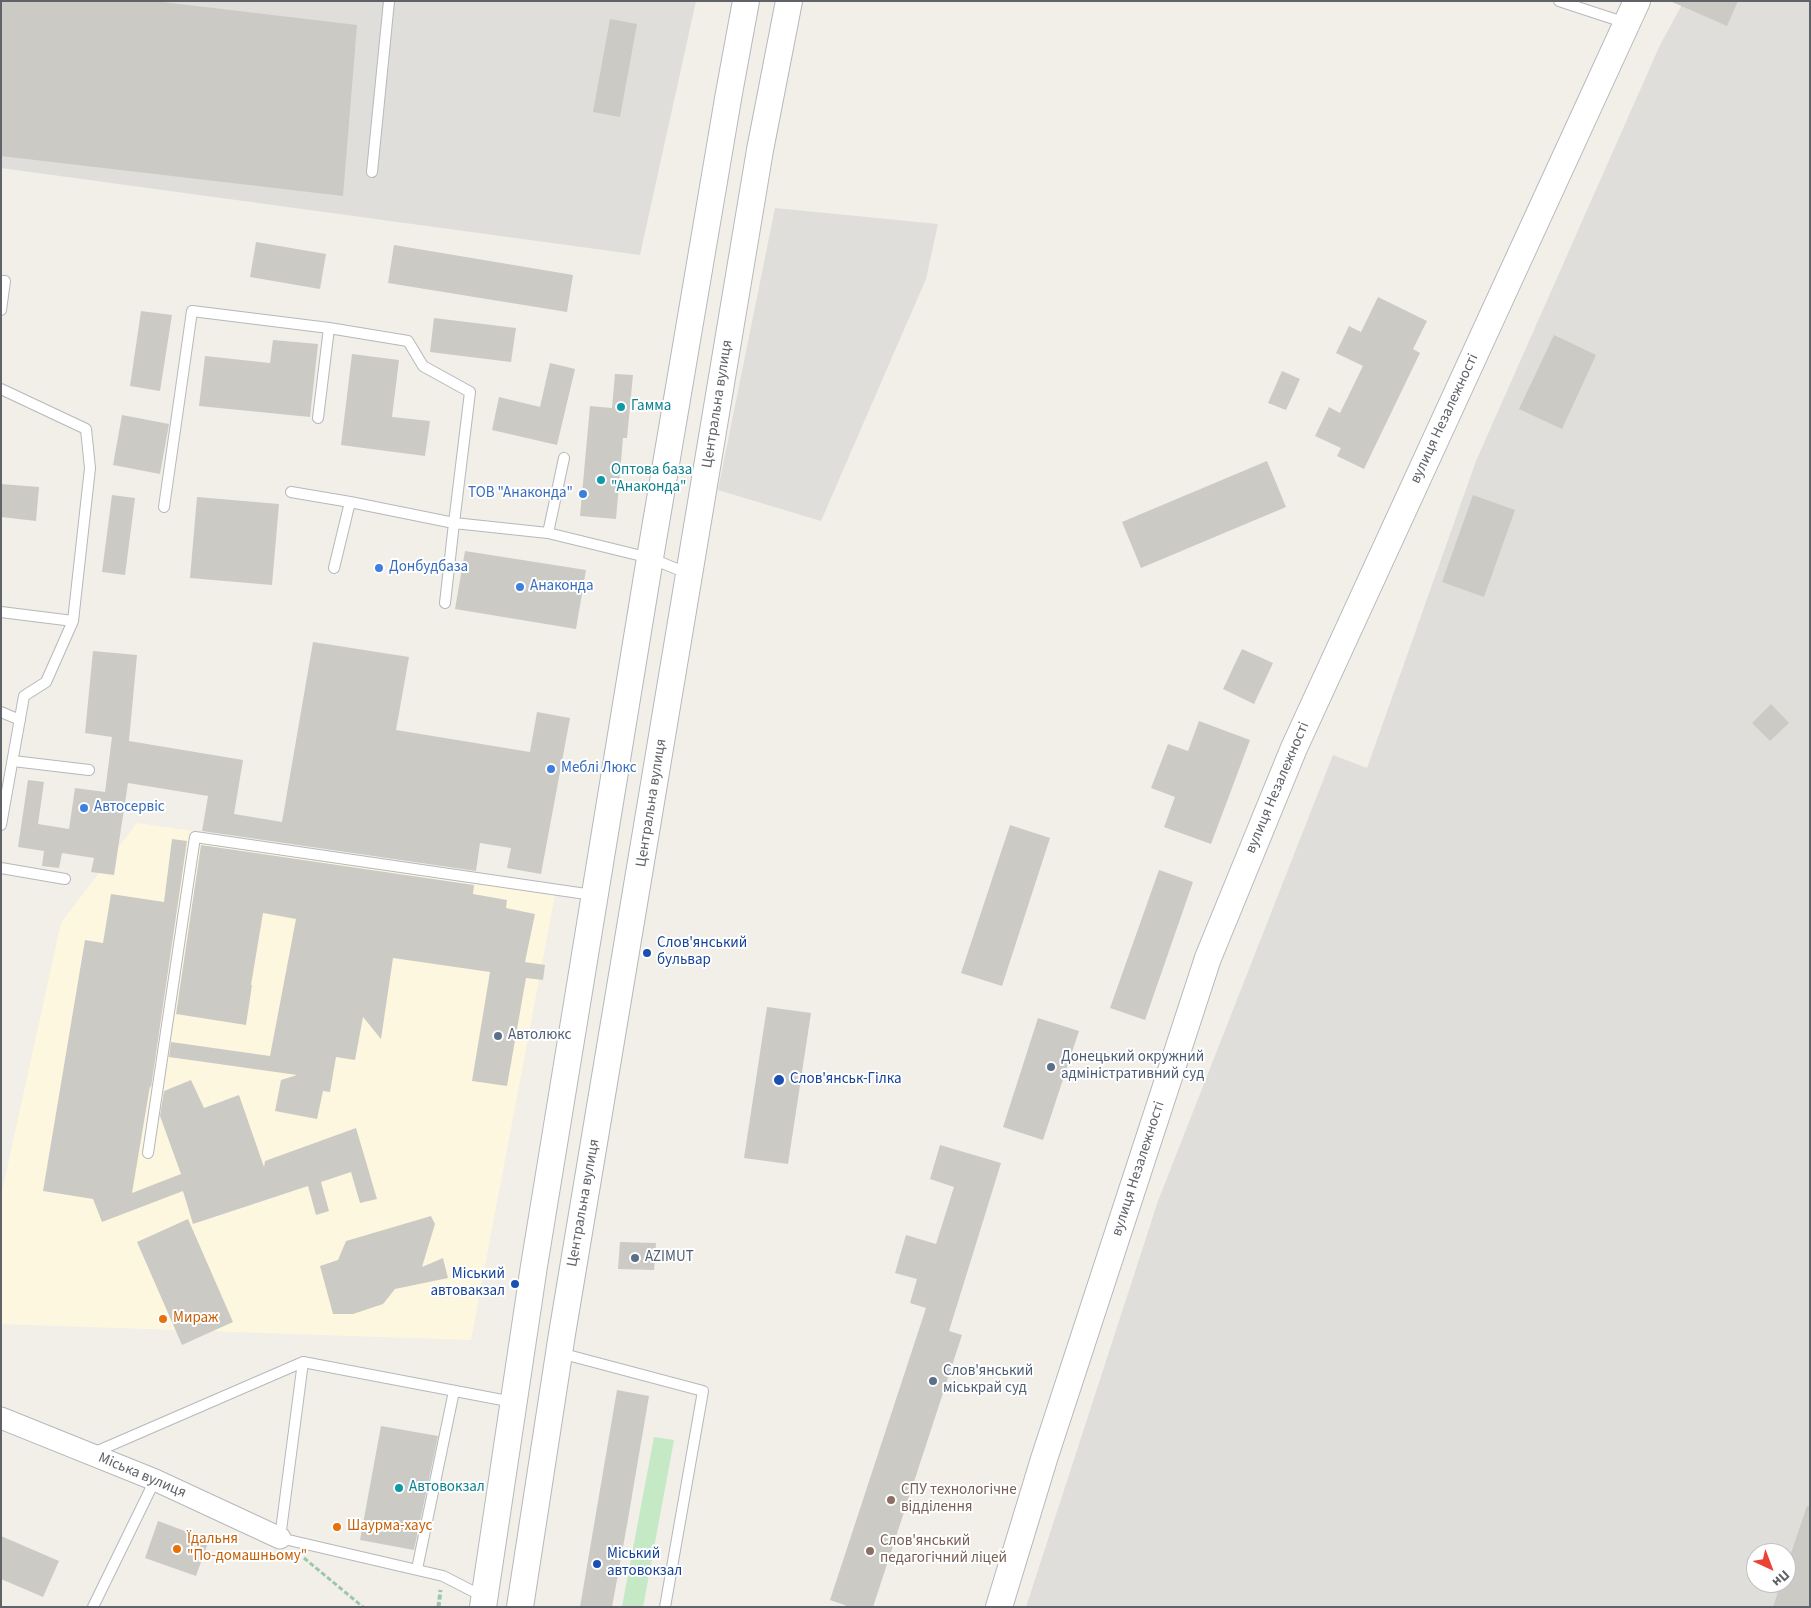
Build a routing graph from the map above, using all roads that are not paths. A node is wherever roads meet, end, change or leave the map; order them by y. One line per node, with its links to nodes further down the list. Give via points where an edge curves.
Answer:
1 (389, 1): 6 (lane)
2 (746, 1): 18 (street)
3 (789, 1): 20 (street, Центральна вулиця, via 760,150)
4 (1559, 1): 5 (lane)
5 (1631, 12): 46 (street, вулиця Незалежності, via 1294,748 1208,958 1047,1449)
6 (372, 172)
7 (1, 281): 8 (lane, via 4,281)
8 (1, 310)
9 (329, 328): 11 (lane); 15 (lane, via 192,311); 16 (lane, via 408,342 423,366 470,392)
10 (1, 389): 23 (lane, via 86,429 90,468)
11 (318, 418)
12 (564, 458): 17 (lane)
13 (291, 492): 14 (lane)
14 (350, 502): 16 (lane); 19 (lane)
15 (164, 507)
16 (454, 523): 17 (lane); 21 (lane)
17 (548, 534): 18 (lane)
18 (650, 558): 20 (lane); 31 (street)
19 (334, 568)
20 (689, 574): 33 (street, Центральна вулиця)
21 (445, 603)
22 (1, 612): 23 (lane)
23 (73, 621): 25 (lane, via 46,682 24,696)
24 (1, 712): 25 (lane)
25 (20, 720): 26 (lane)
26 (13, 761): 27 (lane); 28 (lane)
27 (89, 770)
28 (1, 825)
29 (1, 868): 30 (lane)
30 (65, 879)
31 (594, 895): 32 (lane, via 195,837); 36 (street)
32 (148, 1153)
33 (559, 1352): 44 (street, Центральна вулиця); 45 (lane, via 703,1391)
34 (303, 1362): 35 (lane); 38 (lane); 40 (lane)
35 (454, 1391): 36 (lane); 41 (lane)
36 (512, 1402): 42 (street)
37 (1, 1418): 38 (street, Міська вулиця)
38 (90, 1454): 39 (street, Міська вулиця)
39 (155, 1480): 40 (street, Міська вулиця); 43 (lane)
40 (280, 1538): 41 (lane)
41 (418, 1569): 42 (lane, via 443,1576)
42 (484, 1602)
43 (93, 1607)
44 (520, 1607)
45 (665, 1607)
46 (999, 1607)

